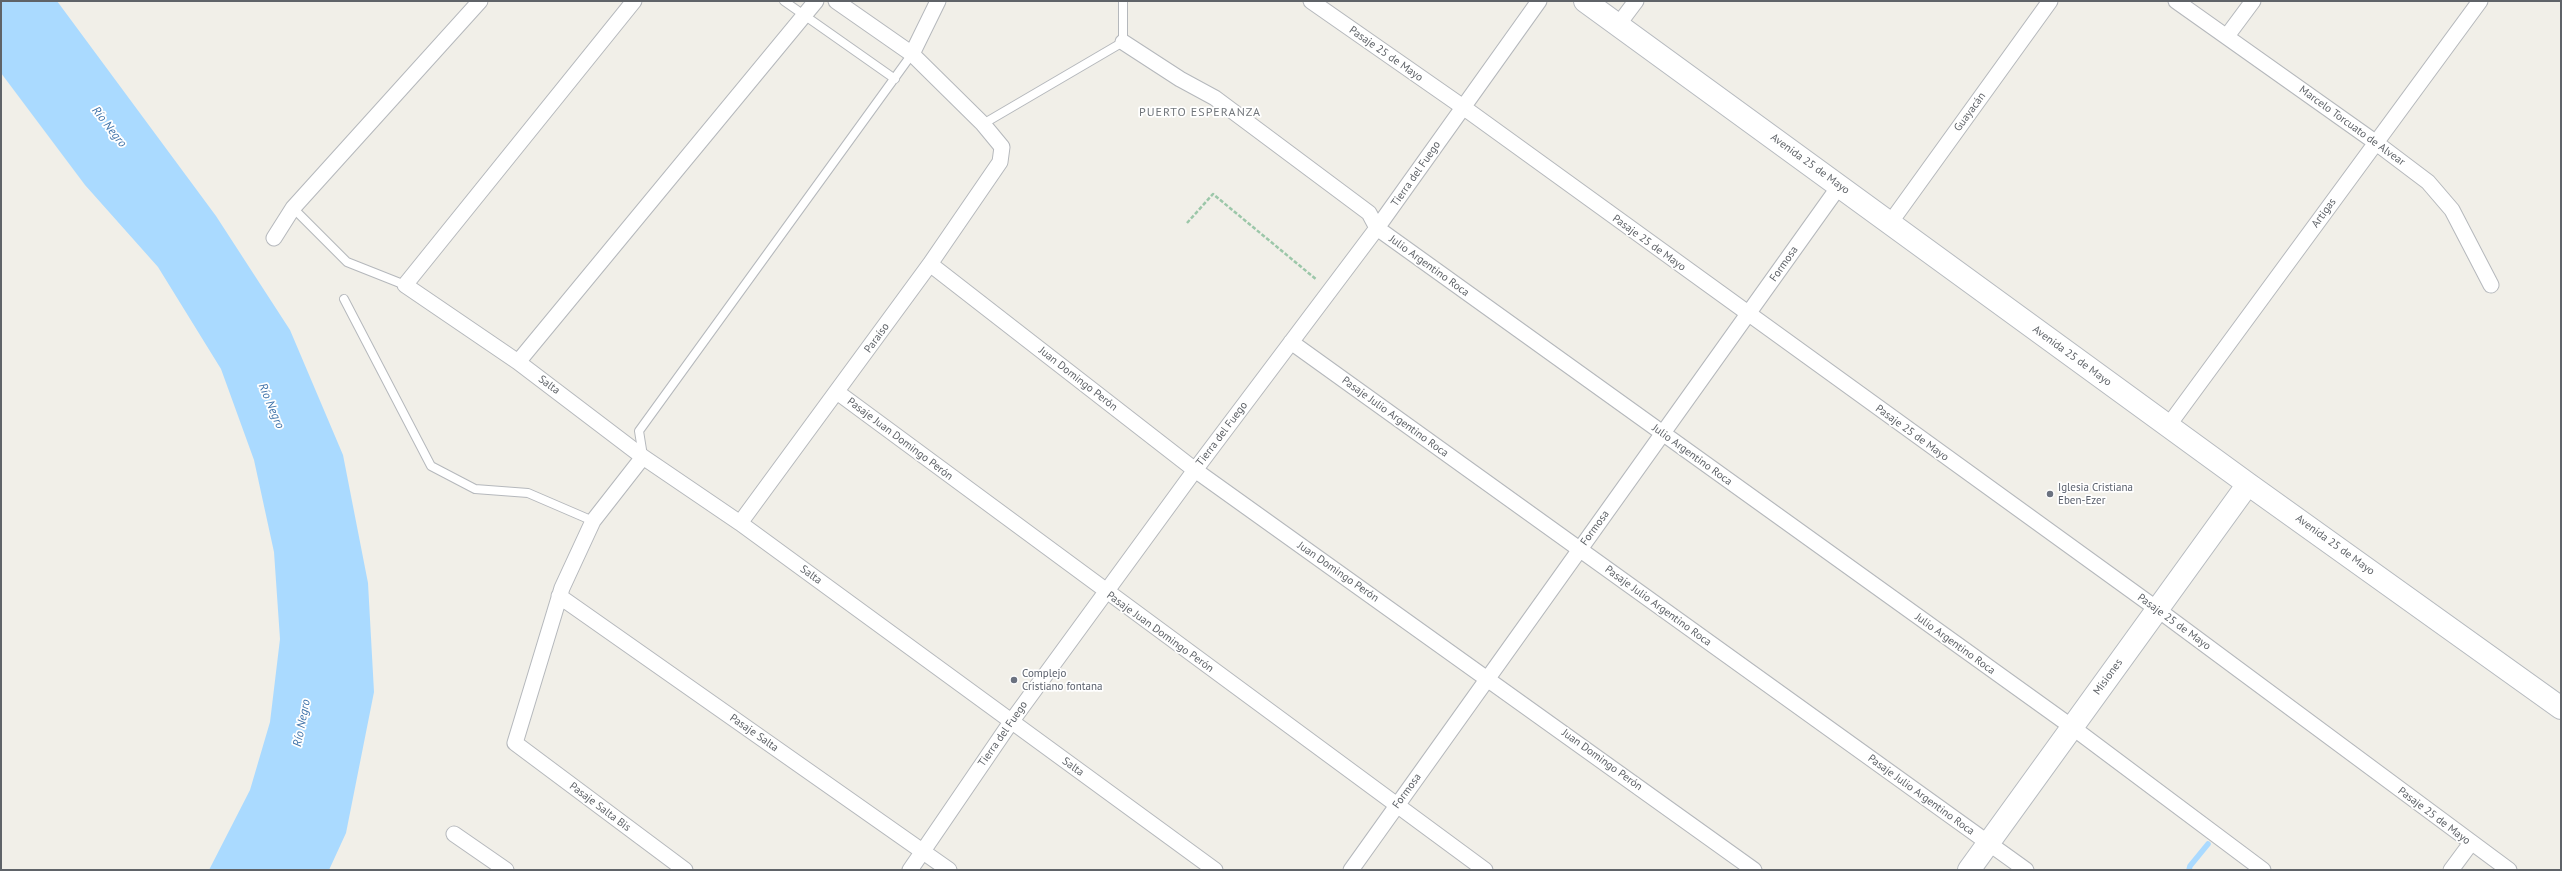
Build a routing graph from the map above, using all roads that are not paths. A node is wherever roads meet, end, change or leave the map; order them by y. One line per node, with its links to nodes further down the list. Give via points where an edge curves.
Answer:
1 (480, 1): 26 (street)
2 (634, 1): 31 (street)
3 (784, 1): 16 (lane)
4 (816, 1): 16 (street)
5 (836, 1): 20 (street)
6 (938, 1): 20 (street)
7 (1123, 1): 19 (lane)
8 (1311, 1): 22 (street, Pasaje 25 de Mayo)
9 (1539, 1): 22 (street, Tierra del Fuego)
10 (1585, 1): 17 (main road, Avenida 25 de Mayo)
11 (1636, 1): 17 (street)
12 (2050, 1): 27 (street, Guayacán)
13 (2176, 1): 18 (street, Marcelo Torcuato de Alvear)
14 (2253, 1): 18 (street)
15 (2480, 1): 24 (street, Artigas)
16 (804, 15): 21 (lane); 36 (street)
17 (1618, 25): 25 (main road, Avenida 25 de Mayo)
18 (2227, 36): 24 (street, Marcelo Torcuato de Alvear)
19 (1123, 42): 23 (lane); 28 (street, Julio Argentino Roca, via 1215,98 1369,213)
20 (912, 54): 21 (lane); 23 (street)
21 (895, 79): 40 (lane, via 639,431)
22 (1463, 107): 28 (street, Tierra del Fuego); 34 (street, Pasaje 25 de Mayo)
23 (983, 124): 30 (street, Paraíso, via 1002,147 1000,162)
24 (2375, 142): 32 (street, Marcelo Torcuato de Alvear, via 2428,182 2452,210); 38 (street, Artigas)
25 (1840, 186): 27 (main road, Avenida 25 de Mayo); 34 (street, Formosa)
26 (293, 208): 29 (street); 31 (lane, via 347,262)
27 (1890, 223): 38 (main road, Avenida 25 de Mayo)
28 (1377, 228): 35 (street, Tierra del Fuego); 39 (street, Julio Argentino Roca)
29 (274, 238)
30 (930, 264): 37 (street, Paraíso); 41 (street, Juan Domingo Perón)
31 (405, 285): 36 (street, Salta)
32 (2491, 285)
33 (344, 299): 43 (lane, via 431,466 475,489 528,493)
34 (1748, 314): 39 (street, Formosa); 48 (street, Pasaje 25 de Mayo)
35 (1291, 342): 41 (street, Tierra del Fuego); 45 (street, Pasaje Julio Argentino Roca)
36 (518, 362): 40 (street, Salta)
37 (836, 392): 44 (street, Paraíso); 46 (street, Pasaje Juan Domingo Perón)
38 (2168, 426): 42 (main road, Avenida 25 de Mayo)
39 (1662, 434): 45 (street, Formosa); 52 (street, Julio Argentino Roca)
40 (643, 457): 43 (street); 44 (street, Salta)
41 (1194, 470): 46 (street, Tierra del Fuego); 49 (street, Juan Domingo Perón)
42 (2248, 484): 48 (main road, Misiones); 50 (main road, Avenida 25 de Mayo)
43 (593, 521): 47 (street)
44 (740, 523): 51 (street, Salta)
45 (1580, 550): 49 (street, Formosa); 56 (street, Pasaje Julio Argentino Roca)
46 (1107, 593): 51 (street, Tierra del Fuego); 53 (street, Pasaje Juan Domingo Perón)
47 (559, 596): 57 (street, Pasaje Salta); 59 (street, Pasaje Salta Bis, via 515,744)
48 (2157, 610): 52 (main road, Misiones); 55 (street, Pasaje 25 de Mayo)
49 (1488, 678): 53 (street, Formosa); 65 (street, Juan Domingo Perón)
50 (2561, 708)
51 (1011, 722): 57 (street, Tierra del Fuego); 62 (street, Salta)
52 (2072, 727): 56 (main road, Misiones); 68 (street, Julio Argentino Roca)
53 (1396, 807): 63 (street, Formosa); 64 (street, Pasaje Juan Domingo Perón)
54 (454, 834): 58 (street)
55 (2471, 843): 69 (street); 70 (street, Pasaje 25 de Mayo)
56 (1988, 844): 66 (main road, Misiones); 67 (street, Pasaje Julio Argentino Roca)
57 (923, 851): 60 (street, Tierra del Fuego); 61 (street, Pasaje Salta)
58 (506, 870)
59 (685, 870)
60 (910, 870)
61 (949, 870)
62 (1215, 870)
63 (1351, 870)
64 (1485, 870)
65 (1754, 870)
66 (1969, 870)
67 (2026, 870)
68 (2263, 870)
69 (2451, 870)
70 (2509, 870)

